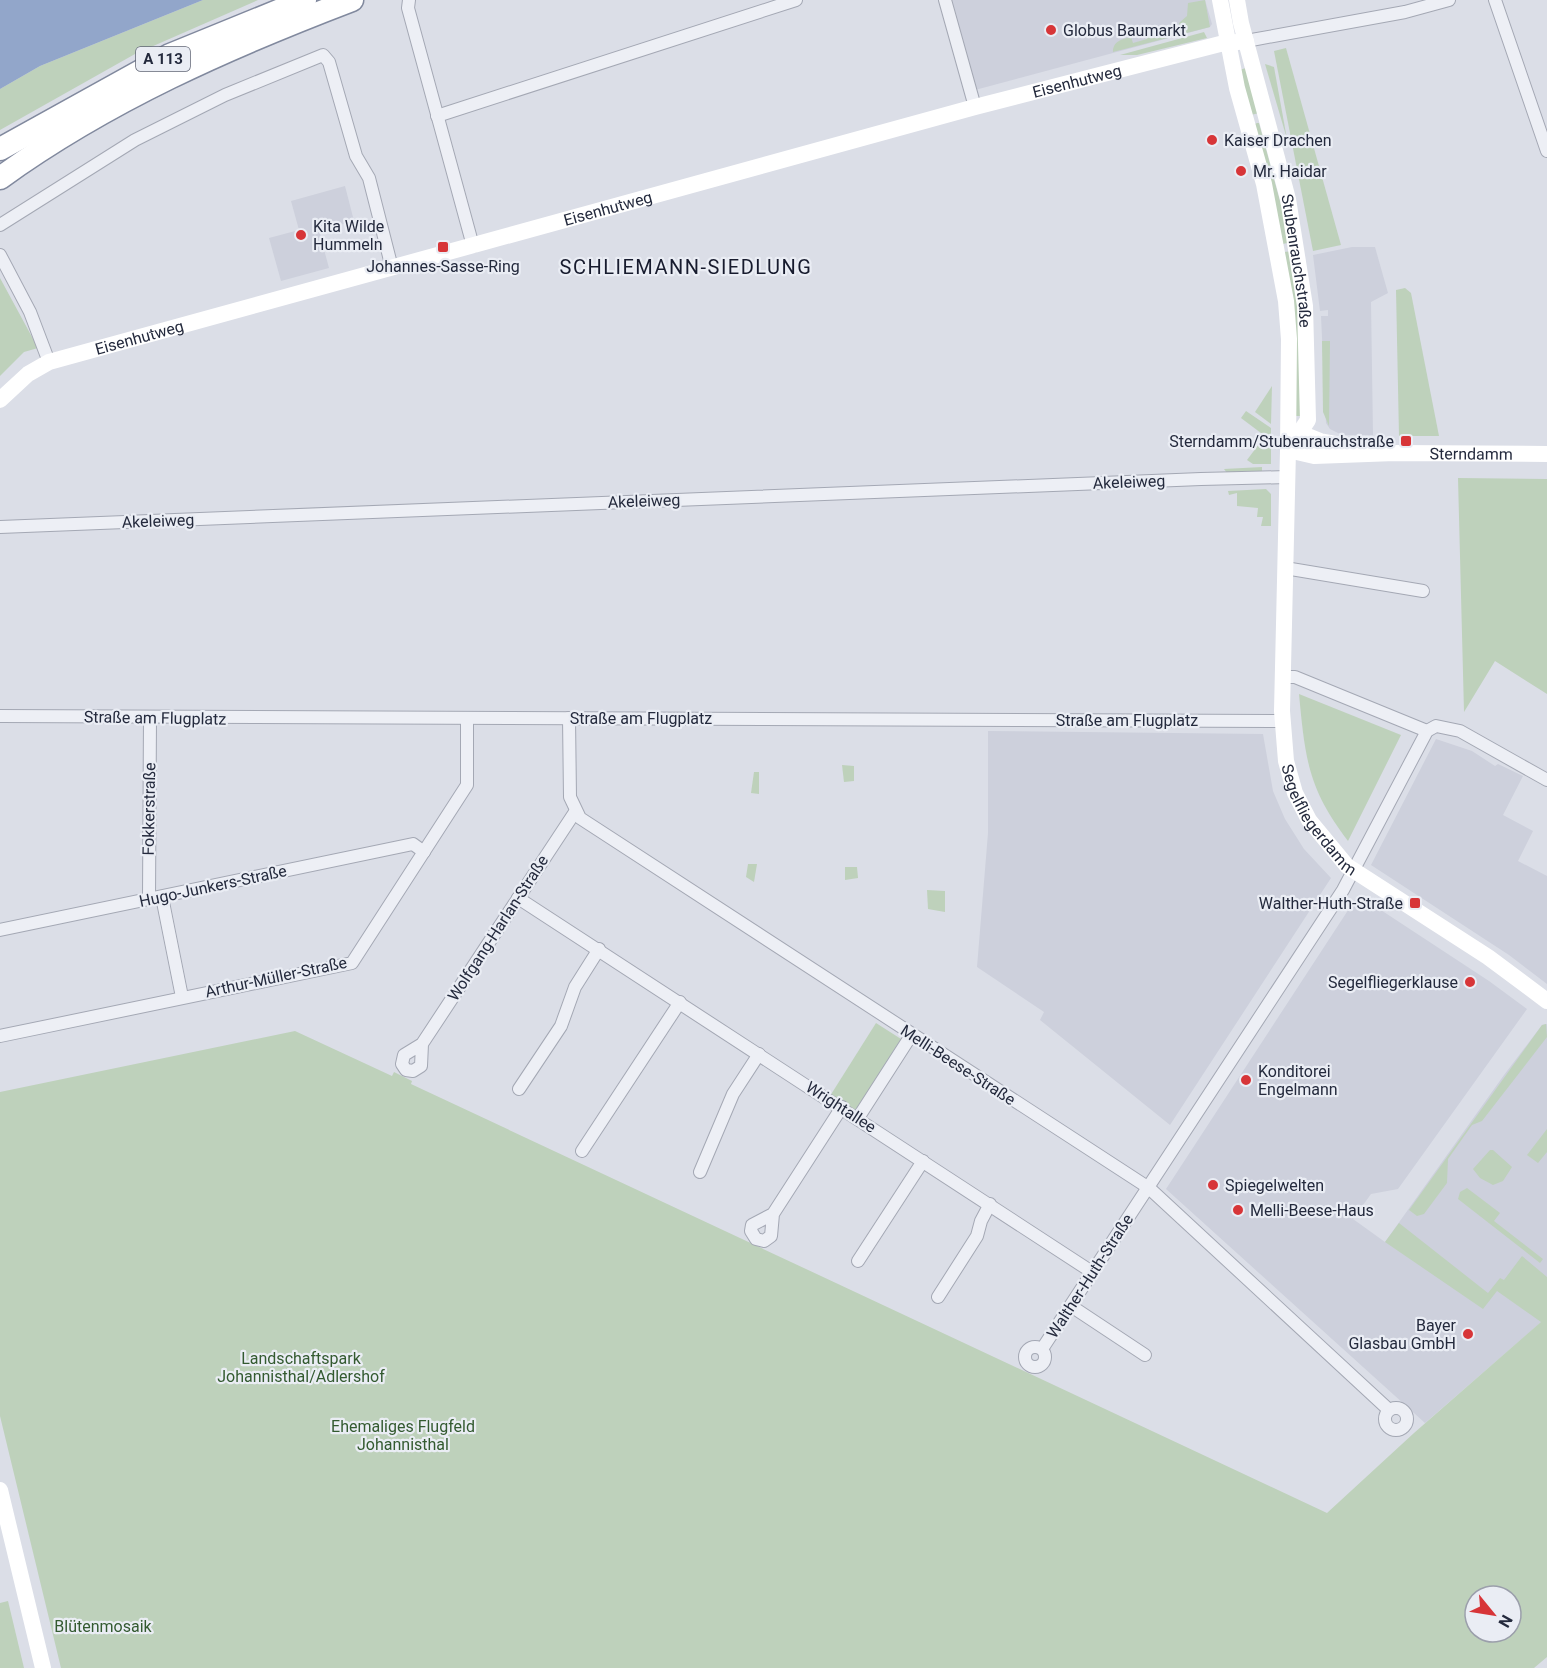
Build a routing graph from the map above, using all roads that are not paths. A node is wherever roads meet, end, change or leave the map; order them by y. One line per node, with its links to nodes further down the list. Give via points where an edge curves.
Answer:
1 (305, 0): 14 (highway, A 113, via 170,56)
2 (352, 0): 16 (highway, A 113, via 252,38 154,85 42,148)
3 (409, 0): 13 (street)
4 (796, 0): 13 (street)
5 (945, 0): 12 (street)
6 (1220, 0): 11 (street, Stubenrauchstraße)
7 (1237, 0): 10 (street, Stubenrauchstraße)
8 (1449, 0): 10 (street, via 1405,12)
9 (1495, 0): 15 (street)
10 (1246, 41): 11 (street, Eisenhutweg); 23 (street, Stubenrauchstraße, via 1287,199 1300,268 1306,314 1308,420)
11 (1228, 44): 12 (street, Eisenhutweg); 24 (street, Stubenrauchstraße, via 1264,184 1286,302)
12 (975, 108): 18 (street, Eisenhutweg)
13 (437, 116): 18 (street)
14 (0, 149)
15 (1547, 151)
16 (0, 178)
17 (0, 225): 20 (street, via 135,140 225,94 323,55 329,62 356,156 369,178)
18 (473, 246): 20 (street, Eisenhutweg)
19 (0, 255): 21 (street, via 30,312)
20 (392, 268): 21 (street, Eisenhutweg)
21 (49, 362): 22 (street, Eisenhutweg, via 28,374)
22 (0, 400)
23 (1300, 432): 24 (street, Stubenrauchstraße); 25 (street, Sterndamm, via 1326,442)
24 (1288, 450): 25 (street, Sterndamm, via 1314,456); 27 (street, Stubenrauchstraße)
25 (1395, 453): 26 (street, Sterndamm)
26 (1547, 454)
27 (1287, 477): 28 (street, Akeleiweg); 29 (street, Stubenrauchstraße)
28 (0, 527)
29 (1285, 568): 30 (street); 31 (street, Stubenrauchstraße)
30 (1423, 591)
31 (1282, 677): 36 (street, Segelfliegerdamm); 37 (street, via 1295,677)
32 (0, 716): 33 (street, Straße am Flugplatz)
33 (150, 718): 35 (street, Straße am Flugplatz); 44 (street, Fokkerstraße)
34 (569, 718): 35 (street, Straße am Flugplatz); 36 (street, Straße am Flugplatz); 39 (street, via 570,797)
35 (467, 719): 40 (street, Arthur-Müller-Straße, via 467,785)
36 (1283, 722): 41 (street, Segelfliegerdamm, via 1290,777 1304,813 1335,855)
37 (1427, 731): 38 (street, via 1436,726 1460,731); 41 (street, Walther-Huth-Straße)
38 (1547, 780)
39 (575, 812): 43 (street, Wolfgang-Harlan-Straße); 50 (street, Melli-Beese-Straße)
40 (424, 852): 42 (street, Hugo-Junkers-Straße, via 413,844); 47 (street, Arthur-Müller-Straße, via 352,963)
41 (1354, 872): 48 (street, Segelfliegerdamm, via 1488,957); 60 (street, Walther-Huth-Straße)
42 (162, 897): 44 (street, Hugo-Junkers-Straße); 47 (street)
43 (518, 898): 46 (street, Wrightallee); 52 (street, Wolfgang-Harlan-Straße)
44 (149, 899): 45 (street, Hugo-Junkers-Straße)
45 (0, 930)
46 (599, 949): 49 (street, Wrightallee); 54 (street, via 575,987 561,1026)
47 (182, 997): 51 (street, Arthur-Müller-Straße)
48 (1547, 1001)
49 (680, 1002): 53 (street, Wrightallee); 57 (street)
50 (912, 1034): 56 (street); 60 (street, Melli-Beese-Straße)
51 (0, 1036)
52 (422, 1044)
53 (759, 1054): 55 (street, Wrightallee); 59 (street, via 733,1094)
54 (519, 1089)
55 (842, 1107): 56 (street, Wrightallee); 62 (street)
56 (858, 1118): 58 (street, Wrightallee)
57 (582, 1151)
58 (923, 1161): 61 (street, Wrightallee); 63 (street)
59 (699, 1172)
60 (1149, 1188): 64 (street, Walther-Huth-Straße); 69 (street, Melli-Beese-Straße)
61 (990, 1204): 64 (street, Wrightallee); 65 (street, via 977,1236)
62 (773, 1214)
63 (858, 1261)
64 (1092, 1272): 66 (street, Walther-Huth-Straße)
65 (938, 1297)
66 (1071, 1306): 67 (street, Walther-Huth-Straße); 68 (street)
67 (1042, 1349)
68 (1145, 1355)
69 (1389, 1410)
70 (0, 1490): 71 (street)
71 (43, 1668)

